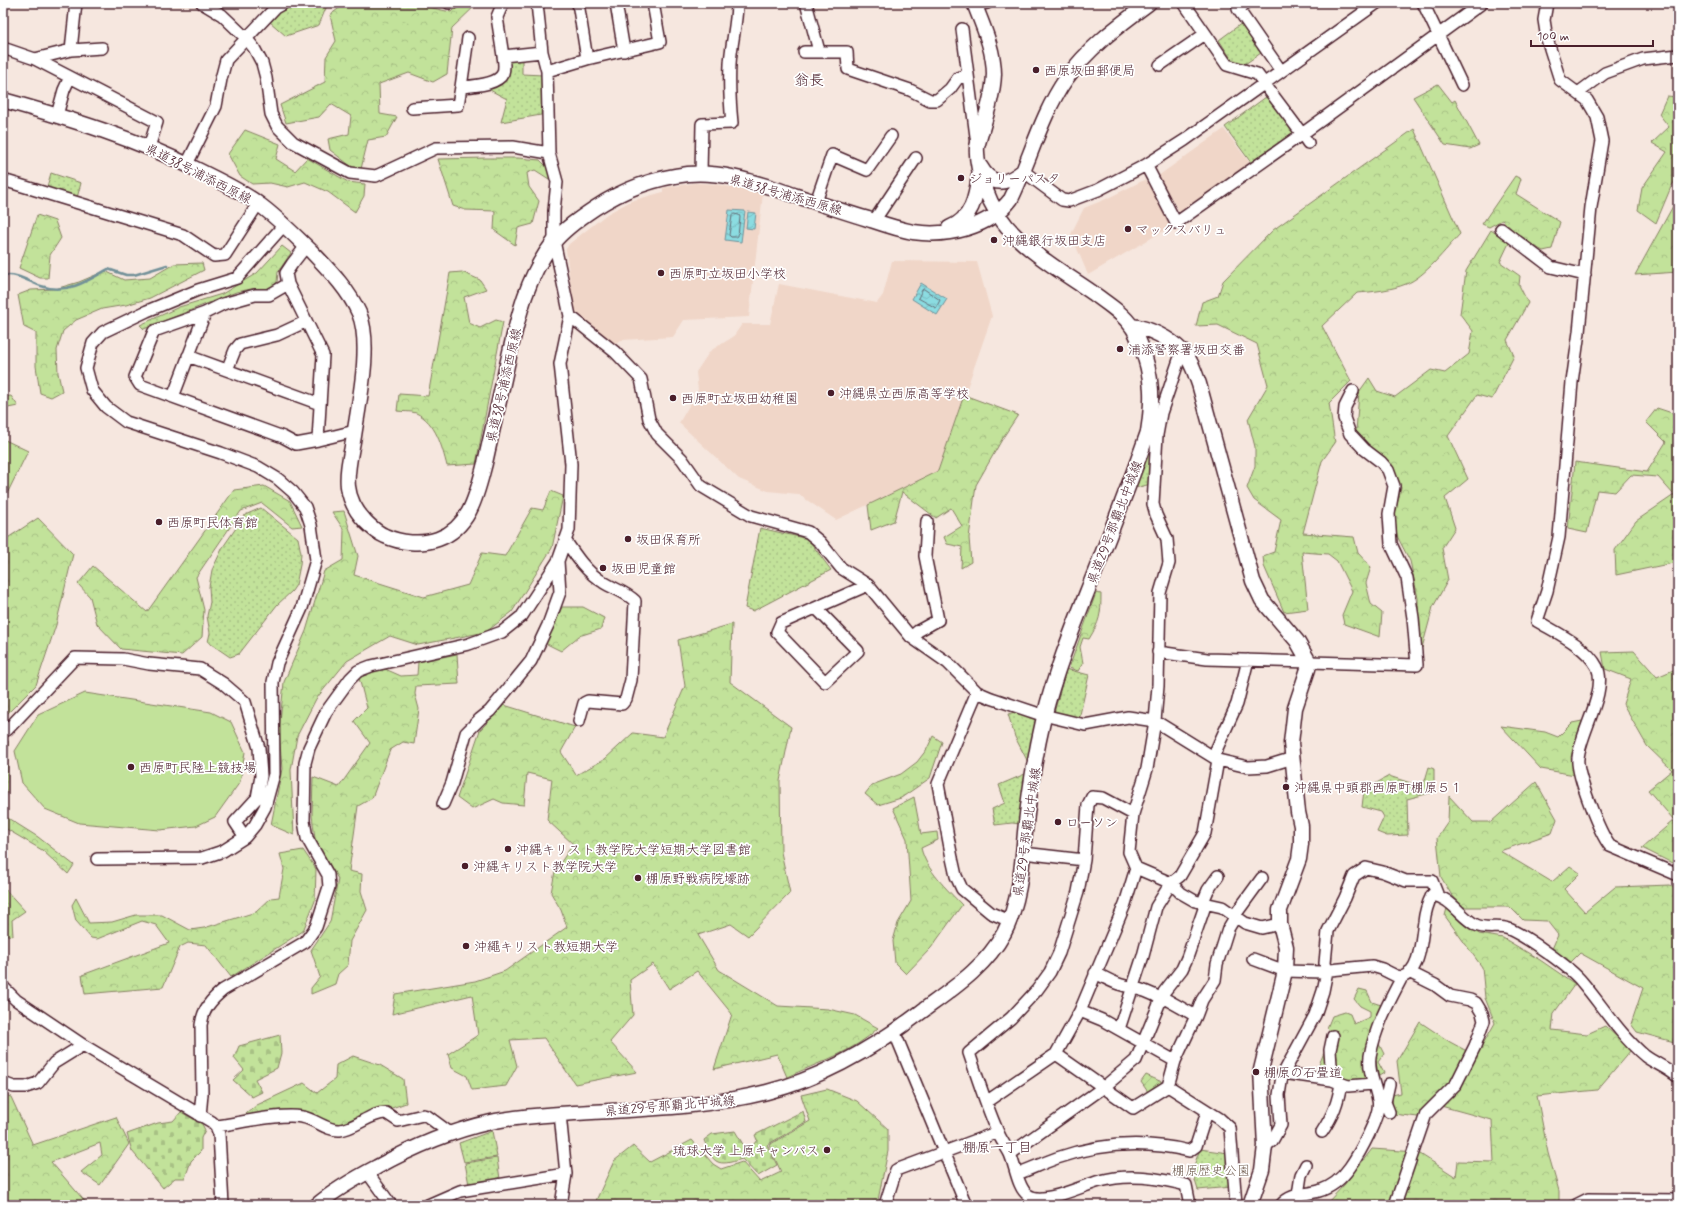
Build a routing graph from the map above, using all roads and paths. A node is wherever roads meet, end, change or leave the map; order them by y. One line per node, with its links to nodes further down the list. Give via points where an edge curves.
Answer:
1 (76, 3): 28 (street)
2 (202, 3): 24 (street, via 222,15)
3 (284, 3): 24 (street, via 275,8)
4 (449, 3): 5 (street)
5 (453, 3)
6 (502, 3): 34 (street, via 497,17)
7 (538, 3): 31 (street)
8 (578, 3): 36 (street)
9 (616, 3): 29 (street)
10 (653, 3): 29 (street, via 660,42)
11 (737, 3): 59 (street, via 730,63 732,123 702,124)
12 (806, 3): 30 (street)
13 (1149, 3): 58 (main road, 県道38号浦添西原線, via 1097,43 1066,80 1049,110)
14 (1184, 3): 22 (street)
15 (1246, 3): 39 (street, via 1238,8)
16 (1377, 3): 39 (street)
17 (1423, 3): 23 (street)
18 (1482, 3): 23 (street)
19 (1546, 3): 45 (street, via 1544,20 1552,58 1560,80)
20 (979, 4): 52 (main road, 県道29号那覇北中城線, via 991,50 994,74 991,96)
21 (962, 29): 40 (street)
22 (1205, 34): 37 (street); 42 (street, via 1227,65 1257,74)
23 (1438, 35): 43 (street); 50 (street)
24 (246, 38): 53 (street, via 262,63 271,114 278,126 293,142 350,173 376,176 436,148 513,147); 55 (street, via 226,60 216,106)
25 (468, 38): 44 (street)
26 (3, 48): 35 (street)
27 (102, 48): 28 (street)
28 (72, 50): 35 (street)
29 (624, 51): 36 (street)
30 (819, 51): 32 (street); 40 (street, via 847,52 848,69 910,90 930,100 937,100 958,78)
31 (542, 52): 34 (street); 38 (street)
32 (804, 52)
33 (1678, 55): 45 (street, via 1643,59 1605,73)
34 (503, 56): 44 (street, via 504,68 496,80 480,86)
35 (36, 59): 41 (street)
36 (587, 59): 38 (street)
37 (1160, 65)
38 (547, 71): 53 (street)
39 (1281, 72): 42 (street)
40 (968, 74): 52 (street)
41 (70, 77): 48 (street); 51 (street, via 157,122)
42 (1264, 84): 50 (street); 56 (street)
43 (1462, 86)
44 (461, 87): 47 (street, via 458,105)
45 (1578, 93): 70 (street, via 1587,100 1597,117 1602,141 1591,207)
46 (3, 100): 48 (main road, 県道38号浦添西原線)
47 (412, 108)
48 (57, 115): 51 (main road, 県道38号浦添西原線)
49 (891, 136): 61 (street, via 867,170 832,155)
50 (1305, 138): 56 (street, via 1176,223)
51 (149, 147): 55 (main road, 県道38号浦添西原線)
52 (977, 147): 57 (main road, 県道29号那覇北中城線)
53 (549, 153): 68 (street, via 557,182)
54 (916, 158): 64 (street)
55 (187, 164): 62 (main road, 県道38号浦添西原線)
56 (1146, 165): 58 (street, via 1098,190 1069,201 1062,200)
57 (979, 168): 58 (main road, via 999,182 1011,180); 63 (main road, 県道29号那覇北中城線, via 987,196); 67 (main road, via 974,204 968,214 955,226)
58 (1023, 171): 63 (main road, 県道38号浦添西原線, via 1011,199)
59 (701, 173): 61 (main road, 県道38号浦添西原線, via 760,184); 68 (main road, 県道38号浦添西原線, via 667,177 627,190 578,220)
60 (3, 180): 62 (street, via 183,235 214,256 225,255)
61 (816, 202): 64 (main road, 県道38号浦添西原線)
62 (258, 204): 65 (main road, 県道38号浦添西原線)
63 (996, 214): 67 (main road, 県道38号浦添西原線, via 972,226); 75 (main road, 県道29号那覇北中城線, via 1025,246 1104,301)
64 (874, 221): 67 (main road, 県道38号浦添西原線, via 925,234)
65 (284, 225): 69 (main road, 県道38号浦添西原線); 104 (street, via 237,278 198,290 103,332 93,343 86,368 92,390 106,407 126,422 221,453 272,475 293,492 304,507 311,525 316,560 302,608 277,663 273,682 274,774 265,806)
66 (1501, 229): 70 (street, via 1551,267)
67 (938, 233)
68 (554, 241): 73 (street); 83 (main road, 県道38号浦添西原線, via 524,295 476,499 466,518 439,539 415,542 386,537 372,528 353,505 348,494 347,473)
69 (306, 246): 71 (street, via 286,273); 83 (main road, 県道38号浦添西原線, via 345,288 360,316 365,338)
70 (1585, 275): 109 (street, via 1572,382 1559,537 1547,592 1537,621 1575,645 1592,659 1598,669 1597,698 1577,759 1590,804 1604,838 1610,846)
71 (288, 284): 72 (street, via 269,295 255,295 223,304); 74 (street)
72 (205, 313): 77 (street); 80 (street, via 154,331 135,377 140,385)
73 (570, 316): 87 (street, via 560,364 572,464 569,530); 89 (street, via 642,379 650,419 657,434 682,459 701,486 751,516 808,532 820,542 841,568)
74 (306, 322): 78 (street, via 277,335 240,344 234,350); 81 (street, via 323,355)
75 (1132, 326): 76 (main road, 県道29号那覇北中城線, via 1155,333); 82 (main road, 県道29号那覇北中城線, via 1148,370)
76 (1182, 350): 82 (street); 94 (main road, 県道29号那覇北中城線, via 1199,384 1253,580 1262,600 1296,641)
77 (188, 356): 78 (street); 80 (street)
78 (227, 370): 81 (street)
79 (1353, 392): 94 (street, via 1345,407 1344,418 1350,434 1388,470 1394,486 1389,514 1391,544 1407,578 1417,665)
80 (173, 397): 85 (street, via 296,444)
81 (320, 404): 85 (street)
82 (1156, 412): 84 (main road, 県道29号那覇北中城線)
83 (355, 431): 85 (street)
84 (1152, 433): 92 (street, via 1153,504 1168,539 1168,563 1160,593); 96 (main road, 県道29号那覇北中城線, via 1057,671)
85 (318, 440)
86 (927, 521): 91 (street, via 925,556 938,620)
87 (565, 540): 88 (street); 97 (street, via 602,582 628,594 635,601 631,680 626,699 622,704 588,701 584,703)
88 (558, 561): 102 (street, via 560,592 531,661 490,711 466,734); 147 (street, via 522,616 502,632 469,644 358,671 326,712 309,748 305,763 304,821 307,838 328,875 329,887 316,927 306,942 223,990 206,1006 201,1025)
89 (868, 585): 90 (street); 91 (street)
90 (816, 608): 90 (street, via 781,623 777,632 825,682 858,651)
91 (911, 637): 95 (street, via 948,663)
92 (1158, 652): 93 (street, via 1207,659); 98 (street)
93 (1248, 660): 94 (street); 101 (street, via 1237,704)
94 (1309, 662): 100 (main road, via 1292,722)
95 (976, 692): 96 (street); 116 (street, via 938,784 939,792 956,876 962,889 991,913)
96 (1045, 715): 98 (street, via 1084,725 1128,717); 105 (main road, 県道29号那覇北中城線, via 1029,799)
97 (579, 721)
98 (1155, 721): 101 (street); 103 (street, via 1147,769)
99 (7, 730): 104 (street, via 75,658 123,659 200,668 245,702 252,721 259,748 261,776 257,798 235,822)
100 (1293, 758): 101 (street, via 1267,766 1248,767); 117 (main road, via 1301,844 1299,859 1280,910)
101 (1216, 759): 112 (street, via 1205,833 1180,876)
102 (443, 804)
103 (1133, 814): 107 (street, via 1103,798 1092,797 1088,805); 108 (street, via 1130,852)
104 (245, 837): 106 (street, via 222,851 202,858)
105 (1023, 853): 107 (street); 116 (main road, 県道29号那覇北中城線, via 1019,887)
106 (97, 858)
107 (1084, 860): 143 (street, via 1078,892 1059,953 1050,972 1012,1018 969,1053)
108 (1136, 868): 112 (street); 121 (street, via 1125,904)
109 (1678, 875)
110 (1218, 876): 114 (street, via 1208,890)
111 (1262, 878): 115 (street)
112 (1171, 883): 114 (street, via 1181,893); 124 (street, via 1156,907)
113 (1438, 896): 120 (street, via 1432,881 1406,881 1366,868 1354,876 1328,931 1325,963); 122 (street, via 1432,895 1428,903 1419,955); 136 (street, via 1476,925 1508,928 1562,964 1581,980 1612,1022 1645,1056)
114 (1205, 903): 115 (street); 125 (street, via 1182,970)
115 (1234, 915): 117 (street, via 1262,928); 127 (street, via 1217,964 1215,980 1202,1000)
116 (1010, 921): 129 (main road, 県道29号那覇北中城線, via 992,951 974,972)
117 (1280, 924): 119 (main road, via 1286,947)
118 (1253, 959): 119 (street)
119 (1285, 971): 120 (street); 152 (main road, via 1261,1070)
120 (1327, 971): 122 (street, via 1372,966 1396,976); 135 (street, via 1315,1015)
121 (1096, 973): 124 (street, via 1120,985); 126 (street)
122 (1405, 974): 139 (street, via 1380,1020 1374,1038 1369,1070); 172 (street, via 1435,985 1450,996 1476,1003 1484,1021 1456,1084 1426,1114)
123 (3, 987): 132 (street, via 16,1000)
124 (1132, 987): 125 (street); 128 (street)
125 (1161, 998): 127 (street); 131 (street)
126 (1080, 1011): 128 (street); 133 (street)
127 (1196, 1016): 134 (street)
128 (1119, 1029): 131 (street)
129 (894, 1031): 146 (main road, 県道29号那覇北中城線, via 808,1080 768,1092 711,1103); 153 (street)
130 (1333, 1036): 137 (street, via 1330,1050)
131 (1143, 1043): 134 (street); 141 (street, via 1136,1060)
132 (83, 1045): 138 (street, via 54,1063 38,1083 26,1087); 147 (street)
133 (1056, 1054): 141 (street); 143 (street)
134 (1175, 1061): 142 (street)
135 (1283, 1073): 137 (street); 152 (street, via 1279,1096 1281,1125 1272,1141)
136 (1678, 1077)
137 (1336, 1081): 139 (street, via 1348,1086); 150 (street, via 1338,1102)
138 (3, 1083)
139 (1373, 1084): 144 (street)
140 (1389, 1084): 144 (street)
141 (1104, 1086): 142 (street, via 1133,1108); 154 (street)
142 (1168, 1086): 145 (street)
143 (986, 1102): 149 (street)
144 (1384, 1105): 159 (street, via 1350,1168 1341,1178 1325,1189)
145 (1207, 1112): 158 (street, via 1196,1146 1189,1151 1133,1143 1096,1147 1056,1158); 169 (street, via 1230,1128)
146 (560, 1114): 151 (main road, 県道29号那覇北中城線, via 494,1121); 157 (street)
147 (200, 1116): 148 (street)
148 (216, 1126): 151 (street, via 289,1116 302,1117 338,1130 346,1129 373,1115 386,1113 398,1121 419,1115 427,1116); 161 (street, via 220,1146)
149 (998, 1132): 153 (street); 154 (street)
150 (1322, 1132)
151 (450, 1133): 156 (main road, 県道29号那覇北中城線, via 399,1154)
152 (1265, 1146): 170 (main road, via 1262,1170)
153 (944, 1152): 166 (street, via 896,1170); 167 (street)
154 (1010, 1154): 158 (street)
155 (1306, 1165): 159 (street, via 1301,1175)
156 (367, 1172): 162 (main road, 県道29号那覇北中城線); 163 (street)
157 (566, 1174): 164 (street, via 460,1190); 165 (street)
158 (1017, 1174): 168 (street, via 1022,1189 1035,1199 1046,1198 1100,1180 1129,1176 1159,1178 1186,1185)
159 (1298, 1195): 171 (street, via 1291,1196)
160 (1678, 1200): 173 (street, via 1588,1199)
161 (223, 1205)
162 (317, 1205)
163 (391, 1205)
164 (428, 1205)
165 (561, 1205)
166 (885, 1205)
167 (966, 1205)
168 (1190, 1205)
169 (1236, 1205)
170 (1250, 1205)
171 (1281, 1205)
172 (1395, 1205)
173 (1576, 1205)

